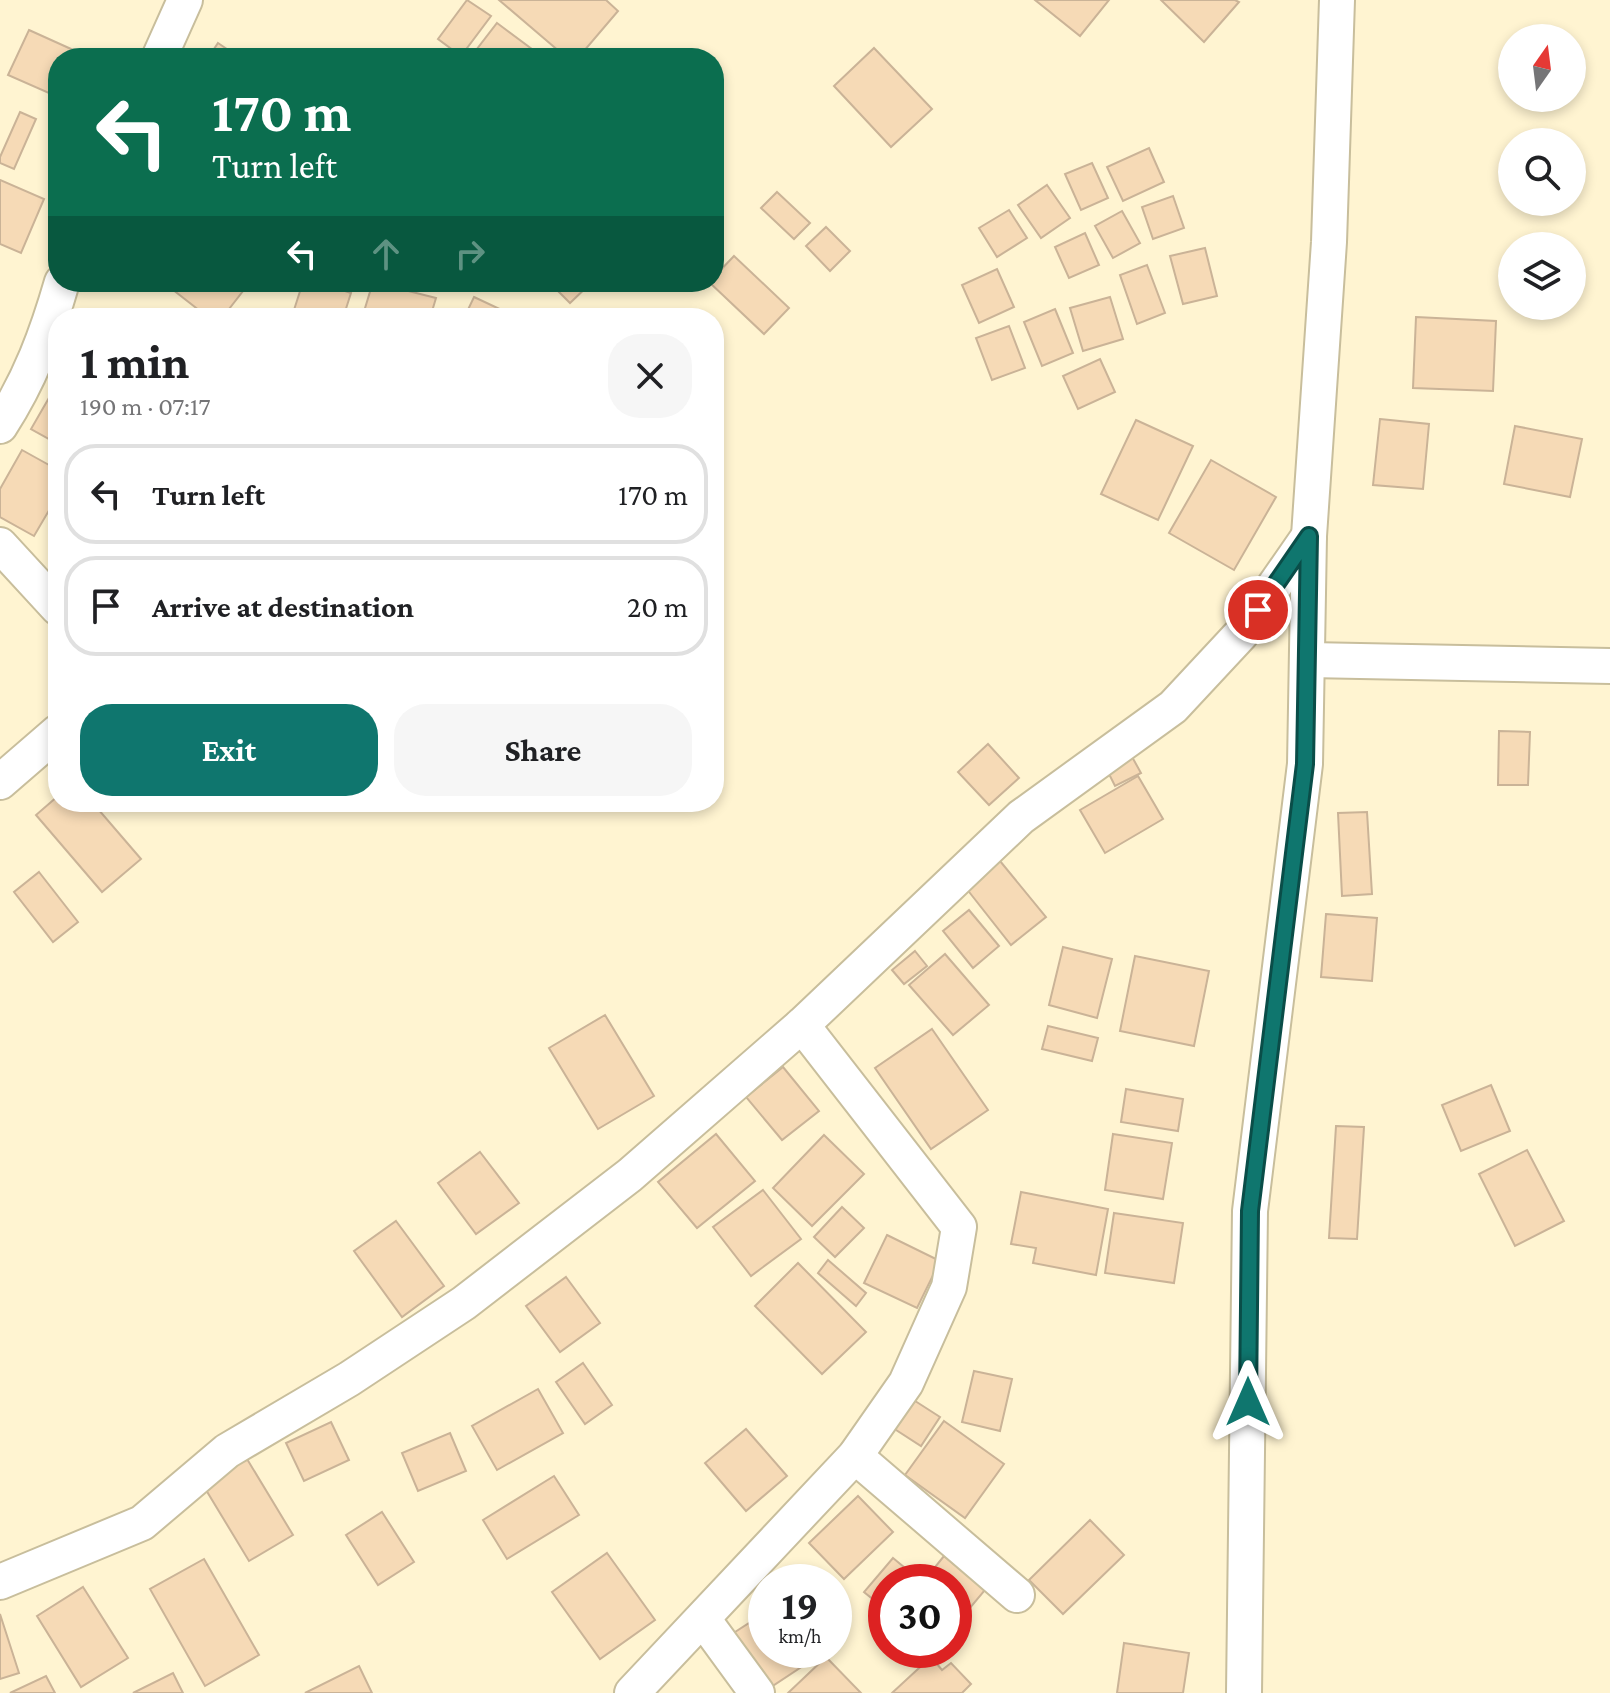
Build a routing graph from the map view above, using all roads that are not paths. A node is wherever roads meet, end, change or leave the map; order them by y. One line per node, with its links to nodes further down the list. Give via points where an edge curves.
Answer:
1 (185, 0): 3 (street)
2 (1337, 0): 6 (street, via 1329,242)
3 (163, 48)
4 (48, 332): 5 (street, via 22,392)
5 (0, 426)
6 (1309, 536): 9 (street); 13 (street, via 1241,634 1173,707 1021,817)
7 (0, 545): 8 (street)
8 (48, 597)
9 (1309, 660): 10 (street); 20 (street, via 1305,764 1250,1211)
10 (1610, 666)
11 (48, 741): 12 (street)
12 (0, 782)
13 (802, 1025): 14 (street, via 959,1227 949,1287 906,1383); 15 (street, via 630,1175 464,1303 227,1451 142,1523)
14 (855, 1456): 16 (street); 17 (street)
15 (0, 1582)
16 (1017, 1595)
17 (703, 1619): 18 (street); 19 (street)
18 (632, 1693)
19 (757, 1693)
20 (1244, 1693)

